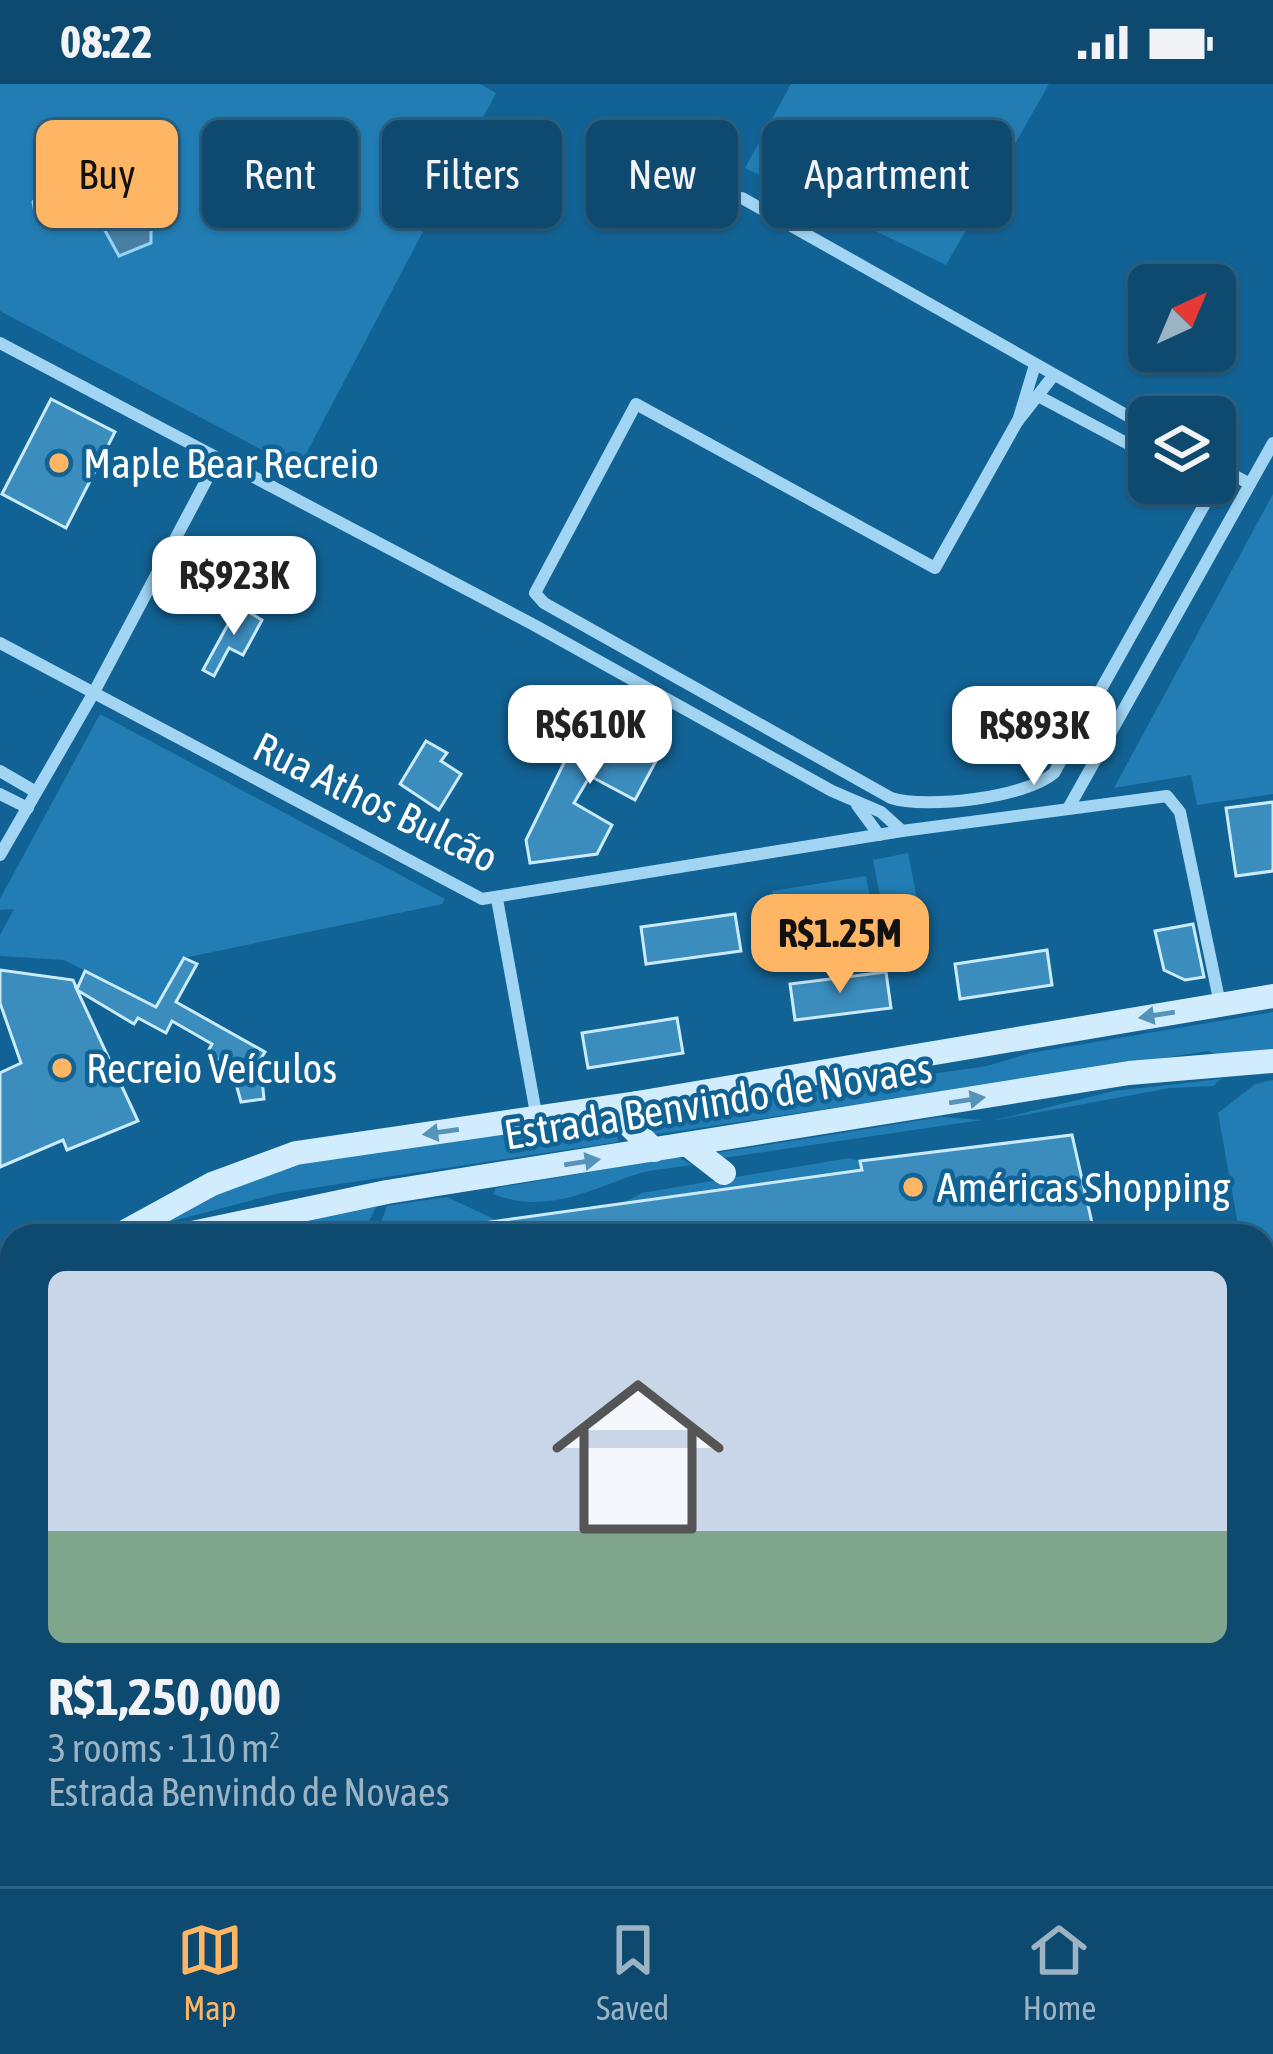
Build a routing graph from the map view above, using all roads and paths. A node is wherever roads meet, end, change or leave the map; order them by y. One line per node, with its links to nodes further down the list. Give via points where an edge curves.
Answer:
1 (742, 198): 3 (street)
2 (0, 343): 10 (street)
3 (1035, 365): 4 (street); 7 (street)
4 (1053, 376): 5 (street); 6 (street)
5 (1040, 397): 7 (street); 9 (street)
6 (1128, 417)
7 (1017, 422): 13 (street, via 935,568 636,404 535,593 891,798 934,804 1032,787 1054,773)
8 (1273, 443): 12 (street)
9 (1128, 444)
10 (216, 461): 15 (street); 21 (street)
11 (1236, 476): 12 (street)
12 (1250, 484): 16 (street)
13 (1205, 504)
14 (0, 643): 15 (street, Rua Athos Bulcão)
15 (93, 694): 18 (street); 27 (street, Rua Athos Bulcão, via 469,894)
16 (1094, 770): 20 (street); 22 (street)
17 (0, 771): 18 (street)
18 (36, 792): 23 (street)
19 (0, 794): 23 (street)
20 (1096, 802): 22 (street, Rua Athos Bulcão); 29 (street, Rua Athos Bulcão, via 1157,793 1175,802)
21 (856, 804): 24 (street); 25 (street)
22 (1069, 807): 24 (street, Rua Athos Bulcão)
23 (28, 808): 26 (street)
24 (902, 831): 25 (street, Rua Athos Bulcão)
25 (879, 835): 27 (street, Rua Athos Bulcão)
26 (0, 855)
27 (497, 899): 32 (street)
28 (1273, 996): 29 (street, Estrada Benvindo de Novaes)
29 (1220, 1004): 31 (street, Estrada Benvindo de Novaes, one-way to 31)
30 (1273, 1061): 33 (street, Estrada Benvindo de Novaes, one-way to 30, via 1129,1072)
31 (638, 1103): 32 (street, Estrada Benvindo de Novaes); 34 (street, via 628,1125)
32 (537, 1119): 36 (street, Estrada Benvindo de Novaes, one-way to 36, via 296,1153 212,1184)
33 (688, 1145): 34 (street, Estrada Benvindo de Novaes); 35 (street)
34 (654, 1150): 37 (street, Estrada Benvindo de Novaes, one-way to 34)
35 (724, 1173)
36 (138, 1224)
37 (235, 1224)

